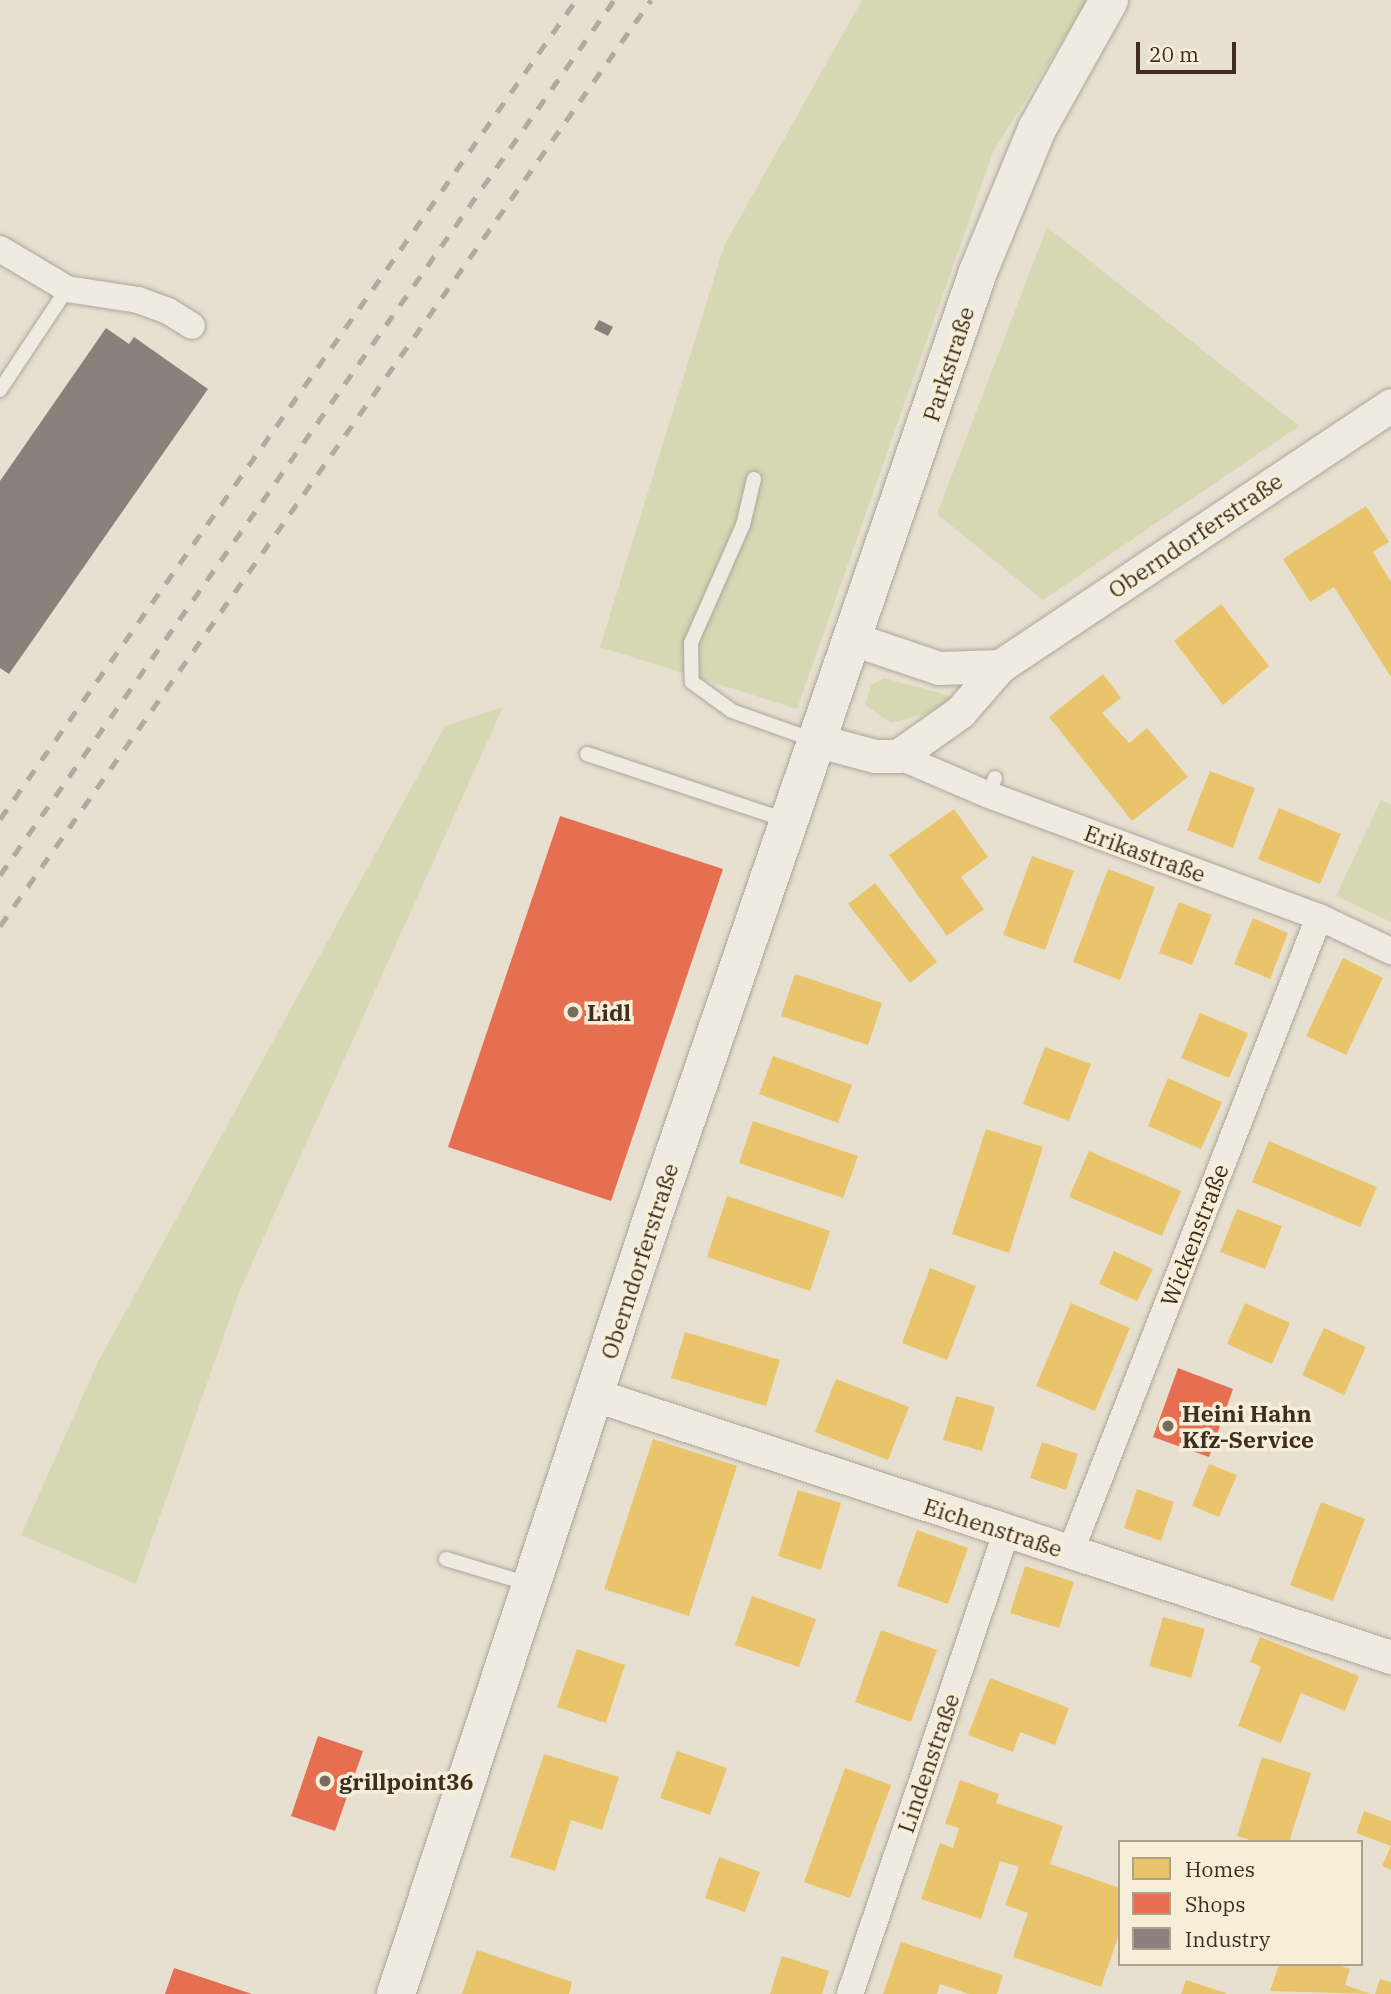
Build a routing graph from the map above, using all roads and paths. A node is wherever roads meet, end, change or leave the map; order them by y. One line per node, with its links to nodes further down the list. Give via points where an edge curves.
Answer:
1 (1109, 0): 8 (main road, Parkstraße, via 1037,129 978,272)
2 (0, 249): 3 (street)
3 (67, 289): 4 (street, via 138,300); 5 (lane)
4 (192, 326)
5 (0, 390)
6 (1391, 405): 9 (street, Oberndorferstraße)
7 (754, 479): 10 (lane, via 743,524 691,643 691,682 732,711)
8 (853, 639): 9 (street, via 939,668); 10 (main road, Parkstraße)
9 (1000, 666): 12 (street, Oberndorferstraße, via 960,712)
10 (815, 740): 12 (street, via 875,756); 13 (main road, Oberndorferstraße)
11 (587, 754): 13 (lane)
12 (898, 755): 14 (street, Erikastraße, via 992,786)
13 (790, 822): 16 (main road, Oberndorferstraße)
14 (1319, 917): 15 (street, Erikastraße); 18 (street, Wickenstraße)
15 (1391, 951)
16 (595, 1395): 17 (street, Eichenstraße); 20 (main road, Oberndorferstraße)
17 (1006, 1532): 18 (street, Eichenstraße); 23 (street, Lindenstraße)
18 (1070, 1553): 21 (street, Eichenstraße)
19 (446, 1559): 20 (lane)
20 (530, 1584): 22 (main road, Oberndorferstraße)
21 (1391, 1657)
22 (396, 1994)
23 (850, 1994)

